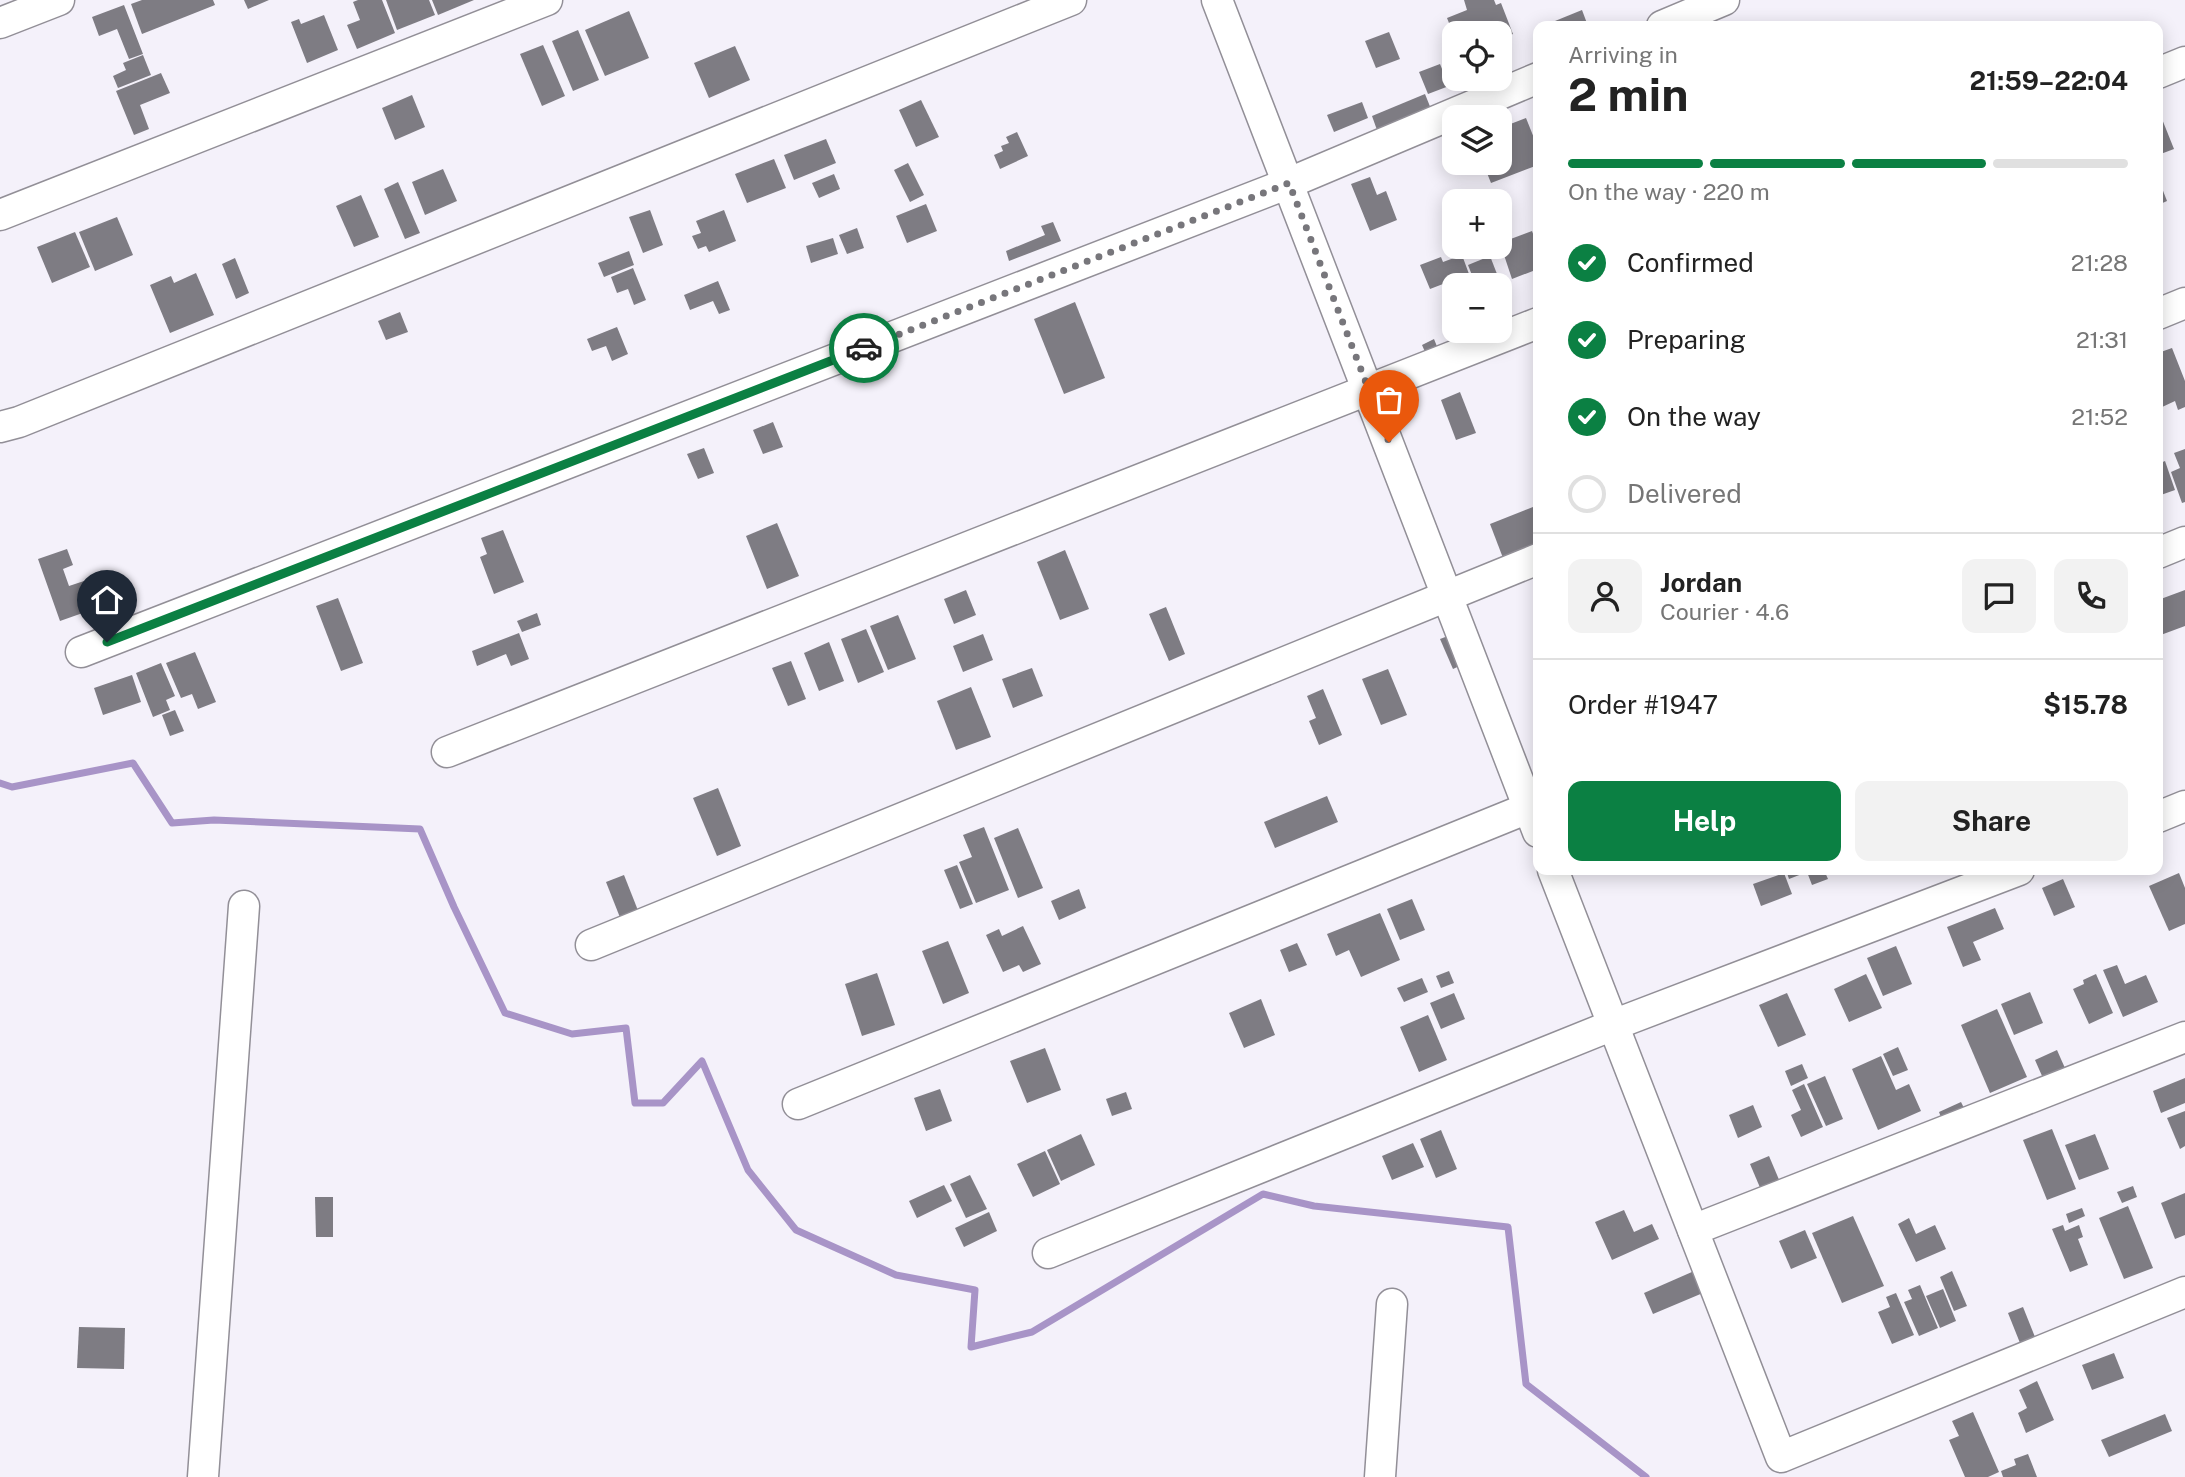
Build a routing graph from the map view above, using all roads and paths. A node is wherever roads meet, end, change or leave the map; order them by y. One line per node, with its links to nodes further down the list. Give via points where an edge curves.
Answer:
1 (59, 0): 7 (street)
2 (547, 0): 12 (street)
3 (1071, 0): 17 (street)
4 (1217, 0): 11 (street)
5 (1724, 0): 6 (street)
6 (1674, 21)
7 (0, 23)
8 (2185, 62): 9 (street)
9 (2163, 71)
10 (1533, 80): 11 (street)
11 (1289, 183): 16 (street); 22 (street)
12 (0, 215)
13 (2185, 303): 14 (street)
14 (2163, 312)
15 (1533, 325): 16 (street)
16 (1370, 391): 21 (street); 23 (street)
17 (0, 428)
18 (2185, 542): 19 (street)
19 (2163, 551)
20 (1533, 561): 21 (street)
21 (1447, 596): 25 (street); 31 (street)
22 (81, 652)
23 (447, 752)
24 (2185, 806): 26 (street)
25 (1533, 810)
26 (2163, 815)
27 (1533, 816): 34 (street)
28 (1555, 875): 32 (street)
29 (2006, 875): 32 (street)
30 (244, 906): 39 (street)
31 (592, 945)
32 (1613, 1025): 35 (street); 36 (street)
33 (2185, 1037): 35 (street)
34 (798, 1104)
35 (1693, 1230): 37 (street, via 1781,1457)
36 (1048, 1253)
37 (2185, 1292)
38 (1392, 1304): 40 (street)
39 (203, 1477)
40 (1380, 1477)

